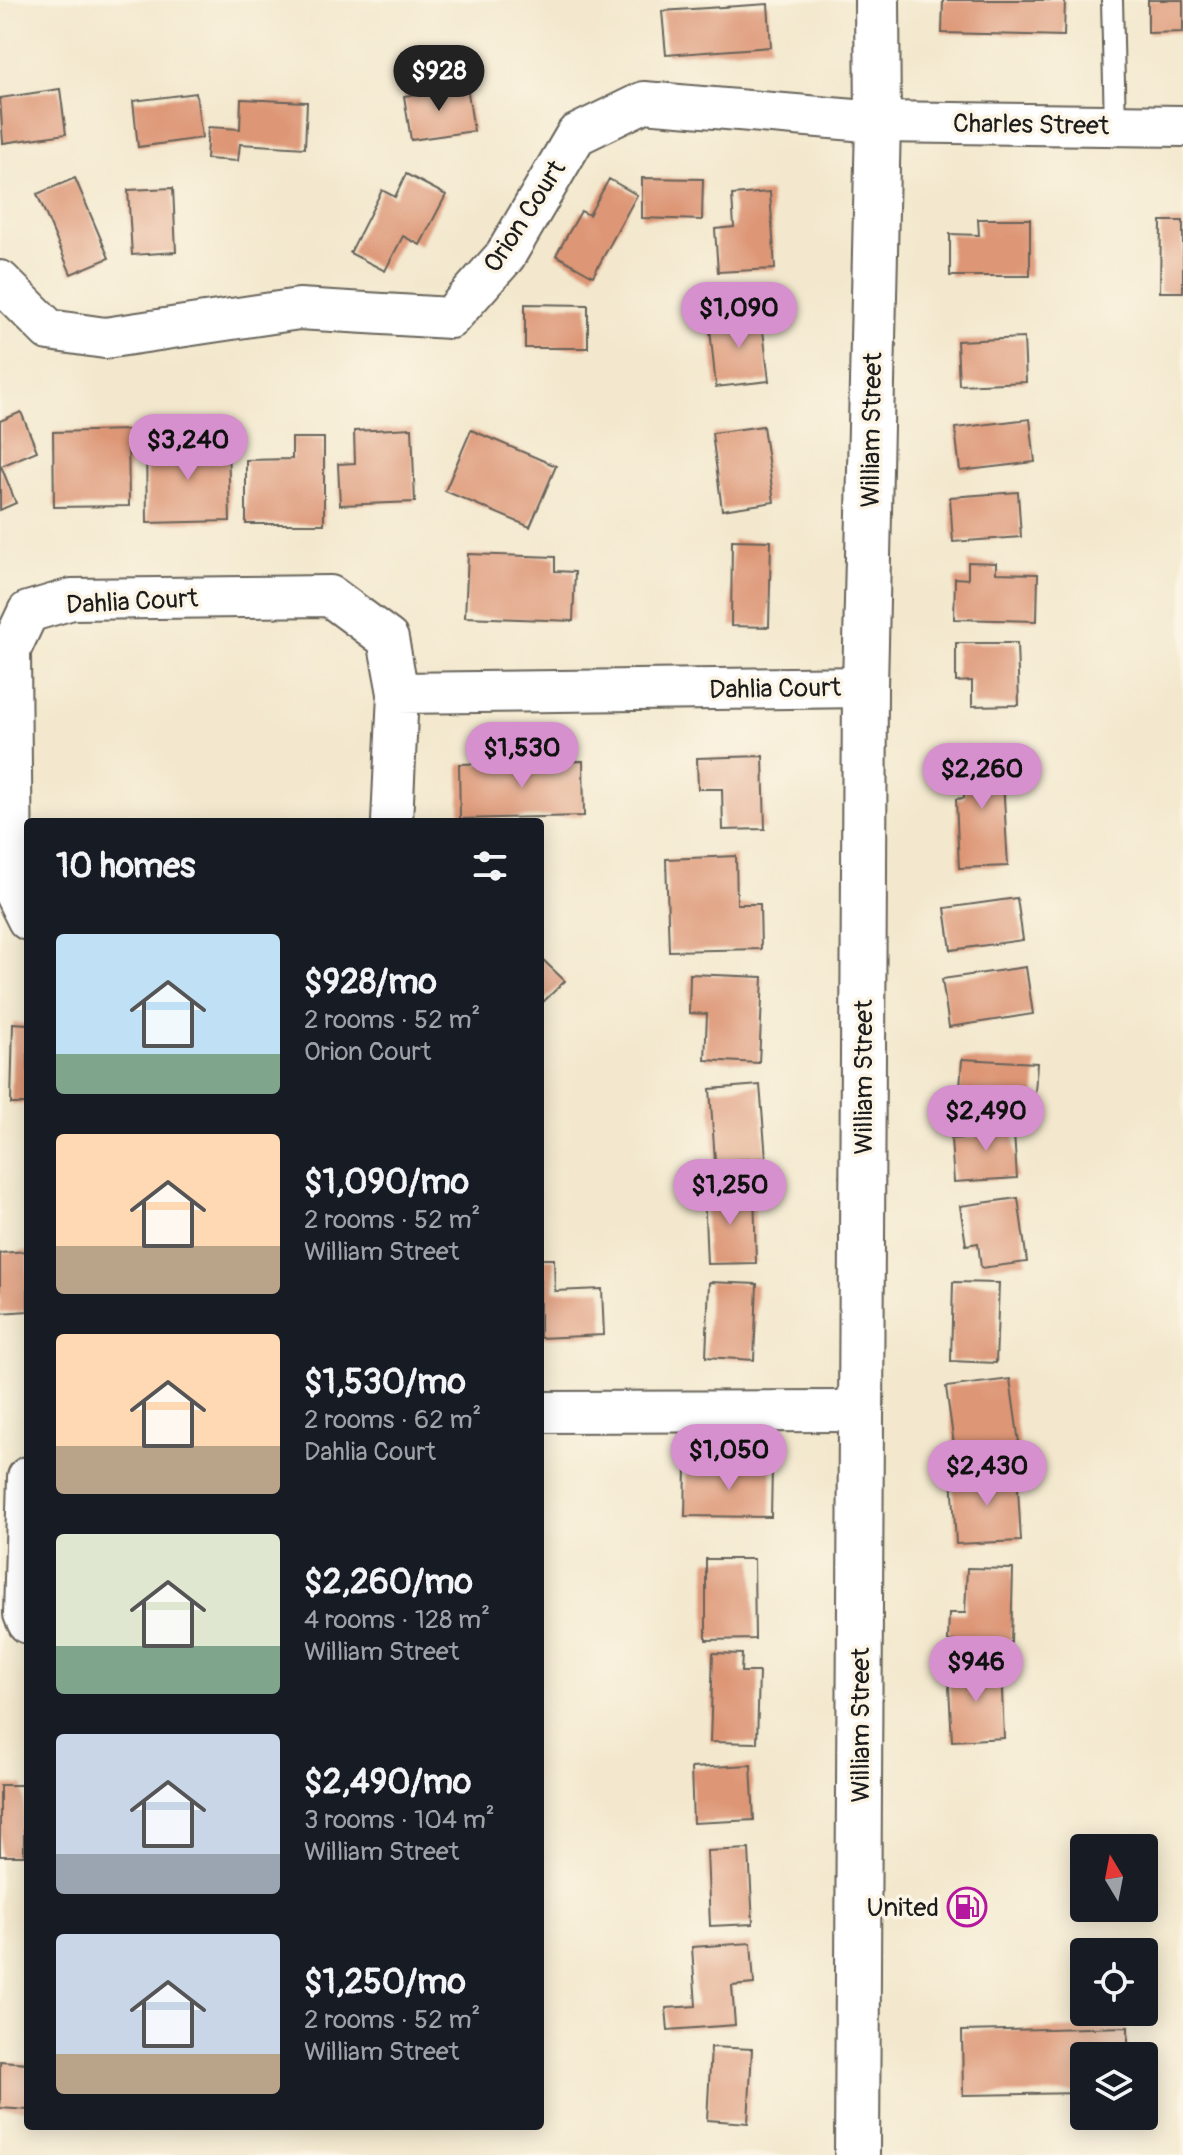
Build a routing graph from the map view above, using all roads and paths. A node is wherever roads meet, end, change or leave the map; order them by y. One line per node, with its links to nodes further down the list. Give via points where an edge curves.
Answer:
1 (877, 0): 3 (main road, William Street)
2 (1112, 0): 4 (lane)
3 (878, 122): 4 (street, Charles Street); 6 (street, Orion Court, via 644,102 576,135 505,256 450,318 299,309 105,338 49,330); 7 (main road, William Street)
4 (1115, 126): 5 (street, Charles Street)
5 (1183, 126)
6 (0, 281)
7 (865, 687): 8 (street, Dahlia Court); 11 (main road, William Street)
8 (398, 693): 9 (street, Dahlia Court); 10 (street, Dahlia Court, via 388,639 330,596 72,599 28,612 10,650 12,888)
9 (392, 818)
10 (24, 912)
11 (861, 1411): 12 (street); 13 (main road, William Street)
12 (544, 1412)
13 (857, 2155)

